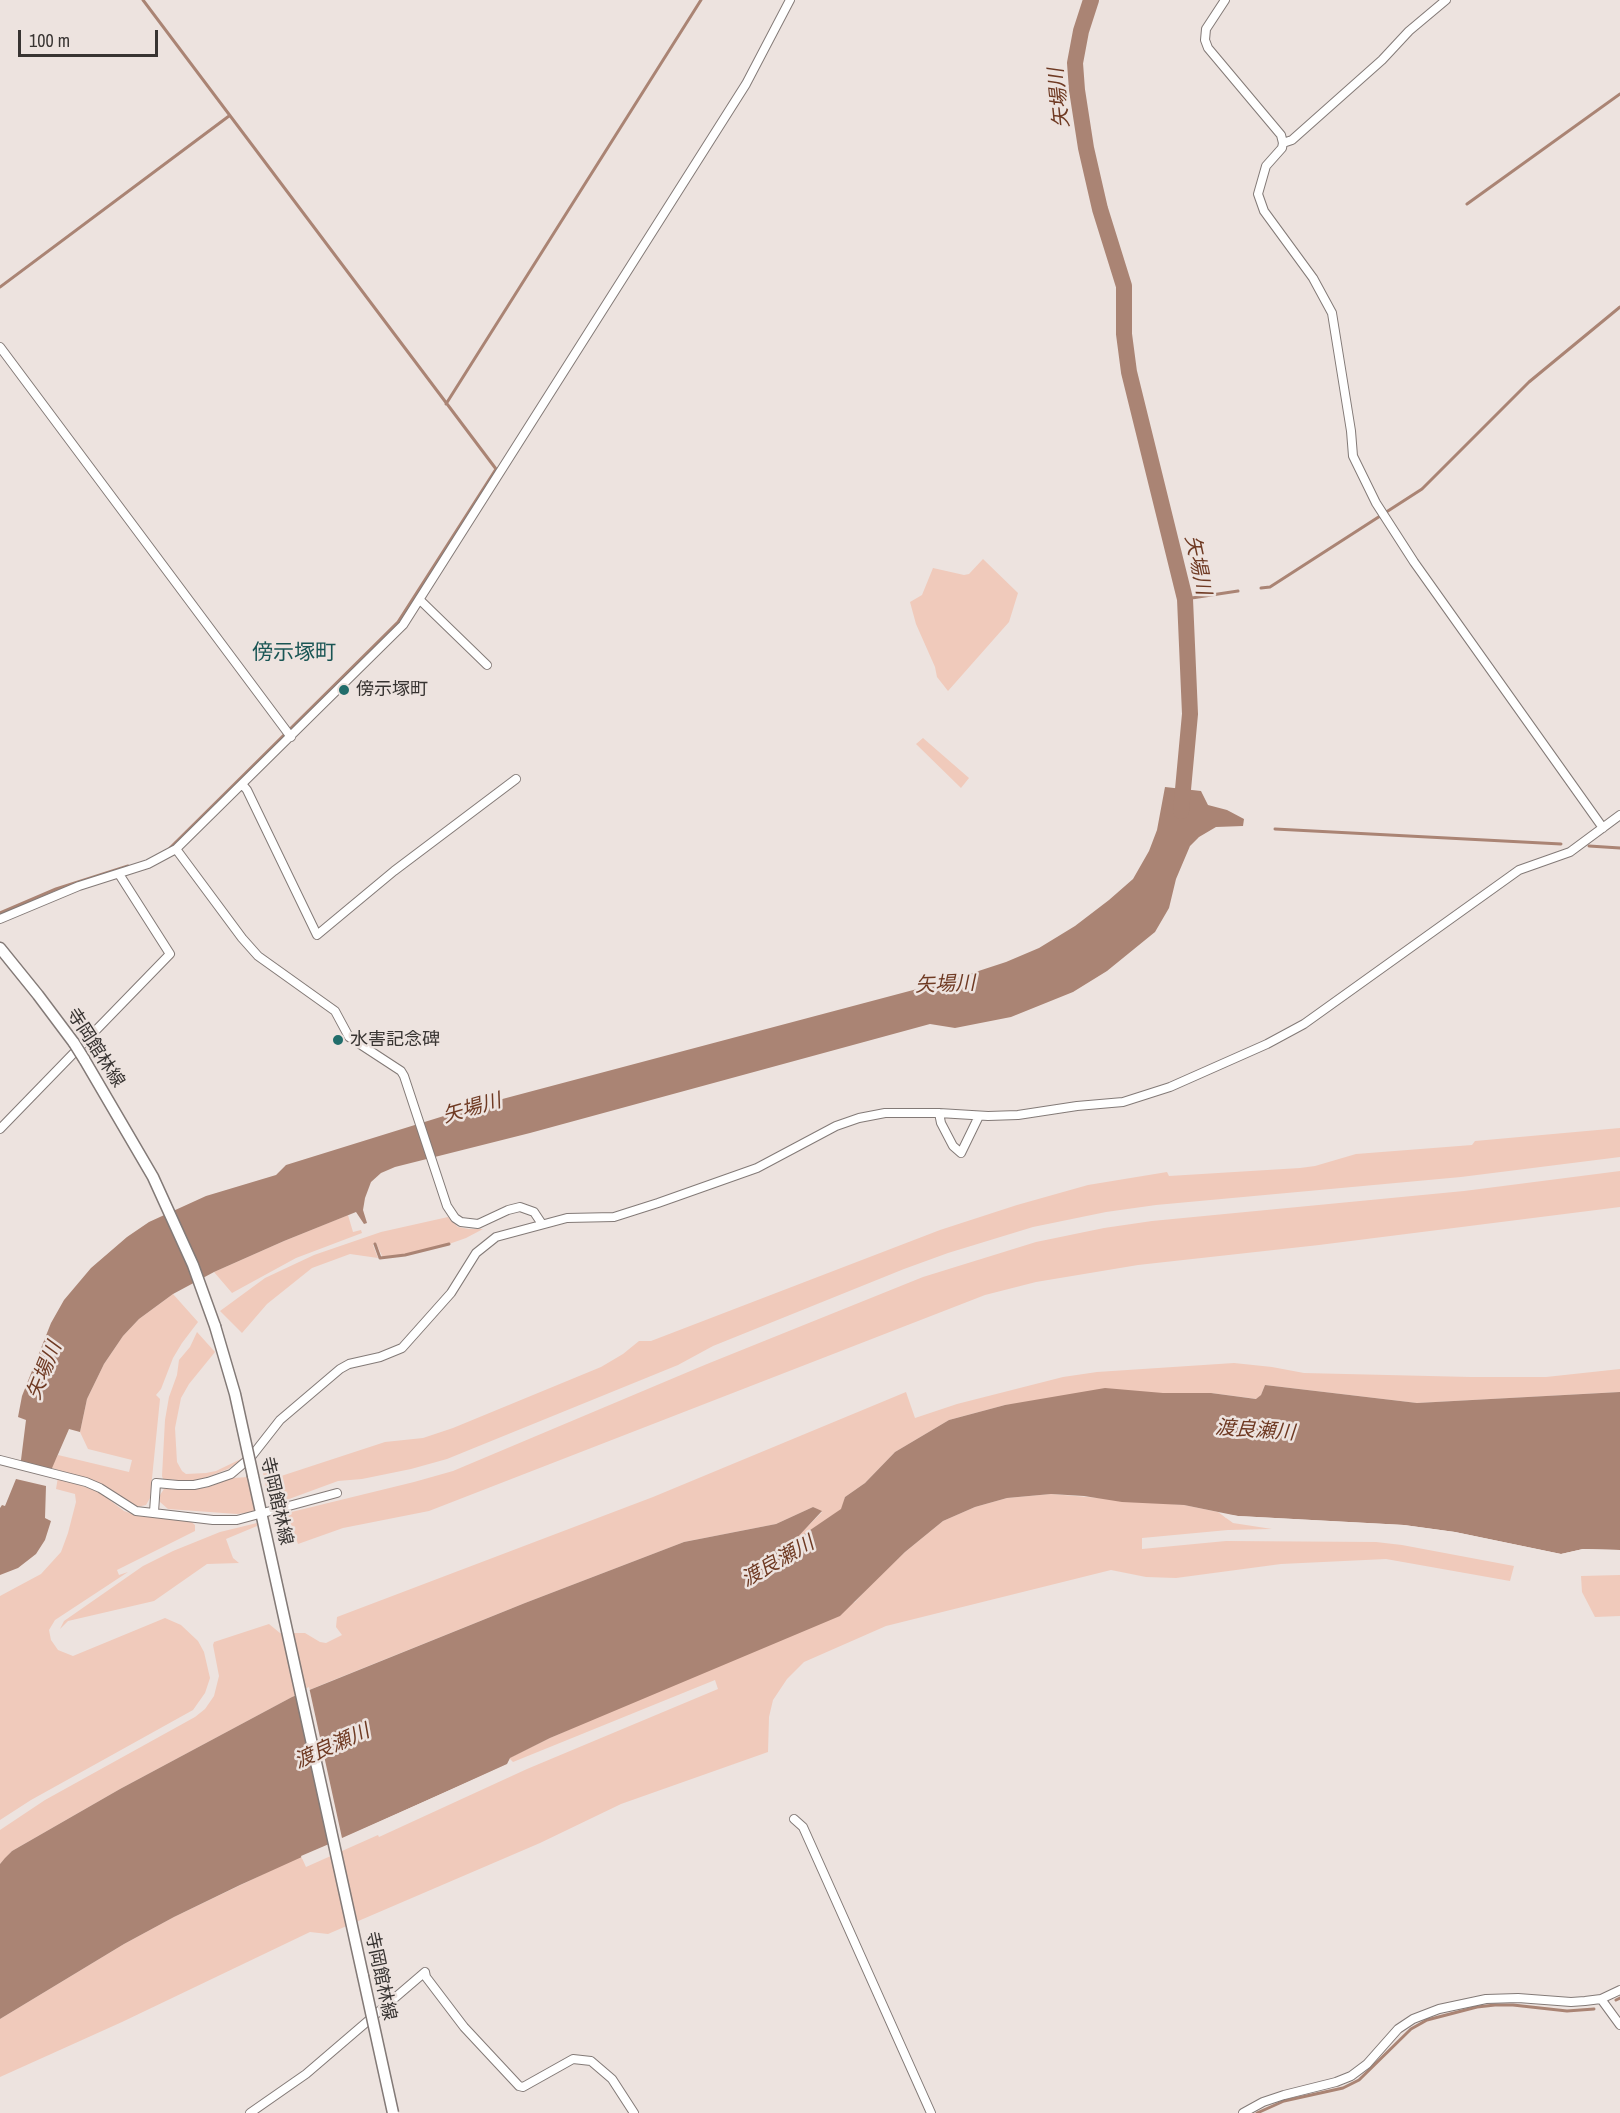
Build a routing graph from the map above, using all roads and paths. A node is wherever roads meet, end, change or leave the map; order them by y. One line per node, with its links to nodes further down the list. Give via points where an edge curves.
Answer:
1 (790, 0): 6 (street, via 746,84)
2 (1225, 0): 4 (street, via 1206,29 1208,48)
3 (1446, 0): 4 (street, via 1292,140)
4 (1283, 142): 12 (street, via 1266,166 1258,195 1332,313 1353,456 1376,502 1414,562)
5 (0, 347): 8 (street)
6 (420, 600): 7 (street); 8 (street, via 403,625)
7 (487, 664)
8 (291, 737): 10 (street)
9 (516, 780): 10 (street, via 394,871 317,935)
10 (242, 784): 13 (street)
11 (1620, 815): 12 (street)
12 (1602, 828): 18 (street, via 1570,852 1519,870 1313,1018 1267,1044 1170,1087 1124,1102)
13 (176, 849): 14 (street); 20 (street, via 258,956 335,1011 349,1037 405,1076 447,1206 455,1218 478,1224 520,1207 534,1212)
14 (119, 874): 15 (street); 19 (street, via 170,954)
15 (0, 919)
16 (0, 948): 24 (main road, 寺岡館林線, bridge, via 74,1043 153,1177 182,1239 215,1326)
17 (939, 1113): 18 (street); 18 (street, via 953,1146 961,1153); 20 (street, via 885,1113 859,1118 757,1168 658,1203 614,1217 567,1218)
18 (979, 1116)
19 (0, 1129)
20 (542, 1224): 23 (street, via 496,1238 482,1247 451,1293 402,1348 340,1369 280,1420 251,1457 231,1474 194,1485 156,1483)
21 (0, 1460): 23 (street, via 86,1482 136,1511)
22 (337, 1493): 24 (street)
23 (154, 1512): 24 (street, via 213,1520)
24 (263, 1517): 30 (main road, 寺岡館林線, bridge)
25 (795, 1818): 32 (street, via 803,1827)
26 (1620, 1990): 27 (street)
27 (1601, 1999): 28 (street); 33 (street, via 1486,1999 1439,2008 1398,2029 1351,2076 1274,2098)
28 (1620, 2025)
29 (250, 2113): 31 (street, via 306,2074 425,1972 464,2027 519,2086 524,2087 573,2059 591,2061 612,2079)
30 (393, 2113)
31 (634, 2113)
32 (931, 2113)
33 (1243, 2113)

